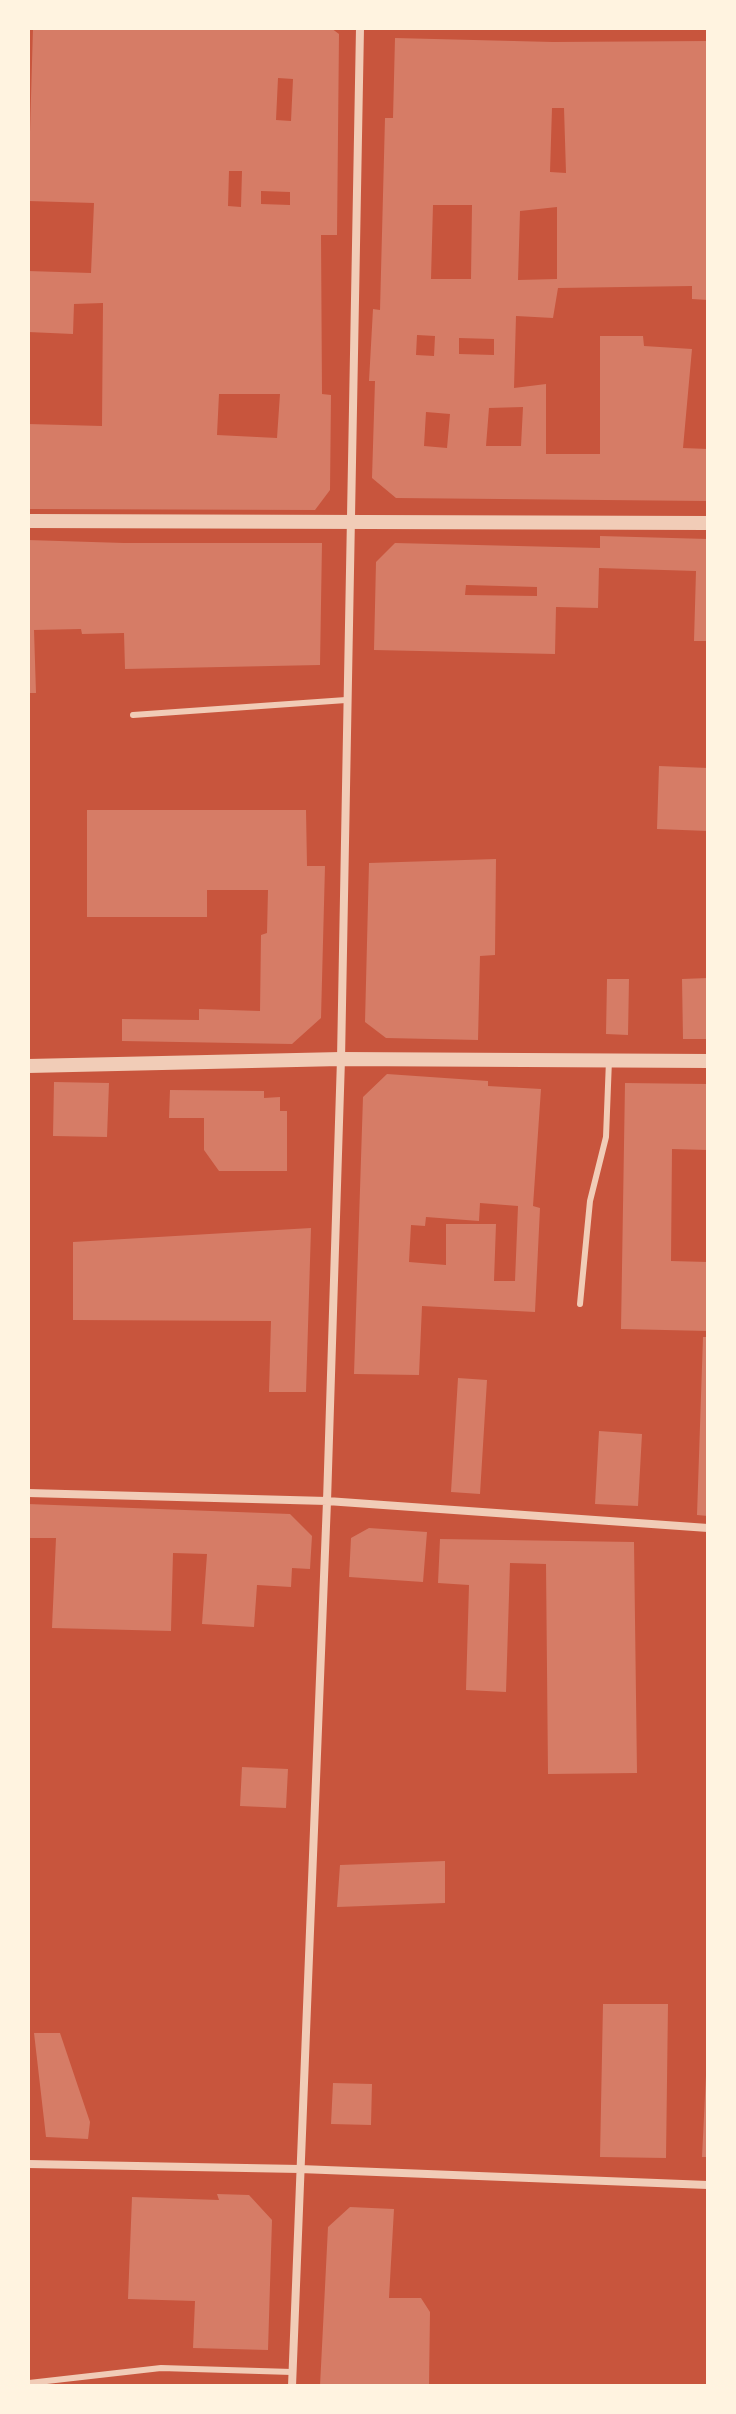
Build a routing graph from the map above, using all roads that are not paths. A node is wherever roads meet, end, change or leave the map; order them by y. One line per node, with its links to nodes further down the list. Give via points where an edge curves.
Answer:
1 (360, 28): 3 (street)
2 (28, 521): 3 (street)
3 (349, 523): 4 (street); 5 (street)
4 (708, 523)
5 (346, 700): 6 (lane); 7 (street)
6 (133, 715)
7 (341, 1059): 8 (street); 10 (street); 13 (street)
8 (609, 1060): 9 (street); 11 (lane, via 606,1137 587,1216)
9 (708, 1061)
10 (28, 1066)
11 (580, 1304)
12 (28, 1493): 13 (street)
13 (327, 1501): 14 (street); 16 (street)
14 (708, 1528)
15 (28, 2164): 16 (street)
16 (300, 2169): 17 (street); 18 (street)
17 (708, 2185)
18 (292, 2372): 19 (lane, via 161,2368); 20 (street)
19 (29, 2383)
20 (292, 2386)

